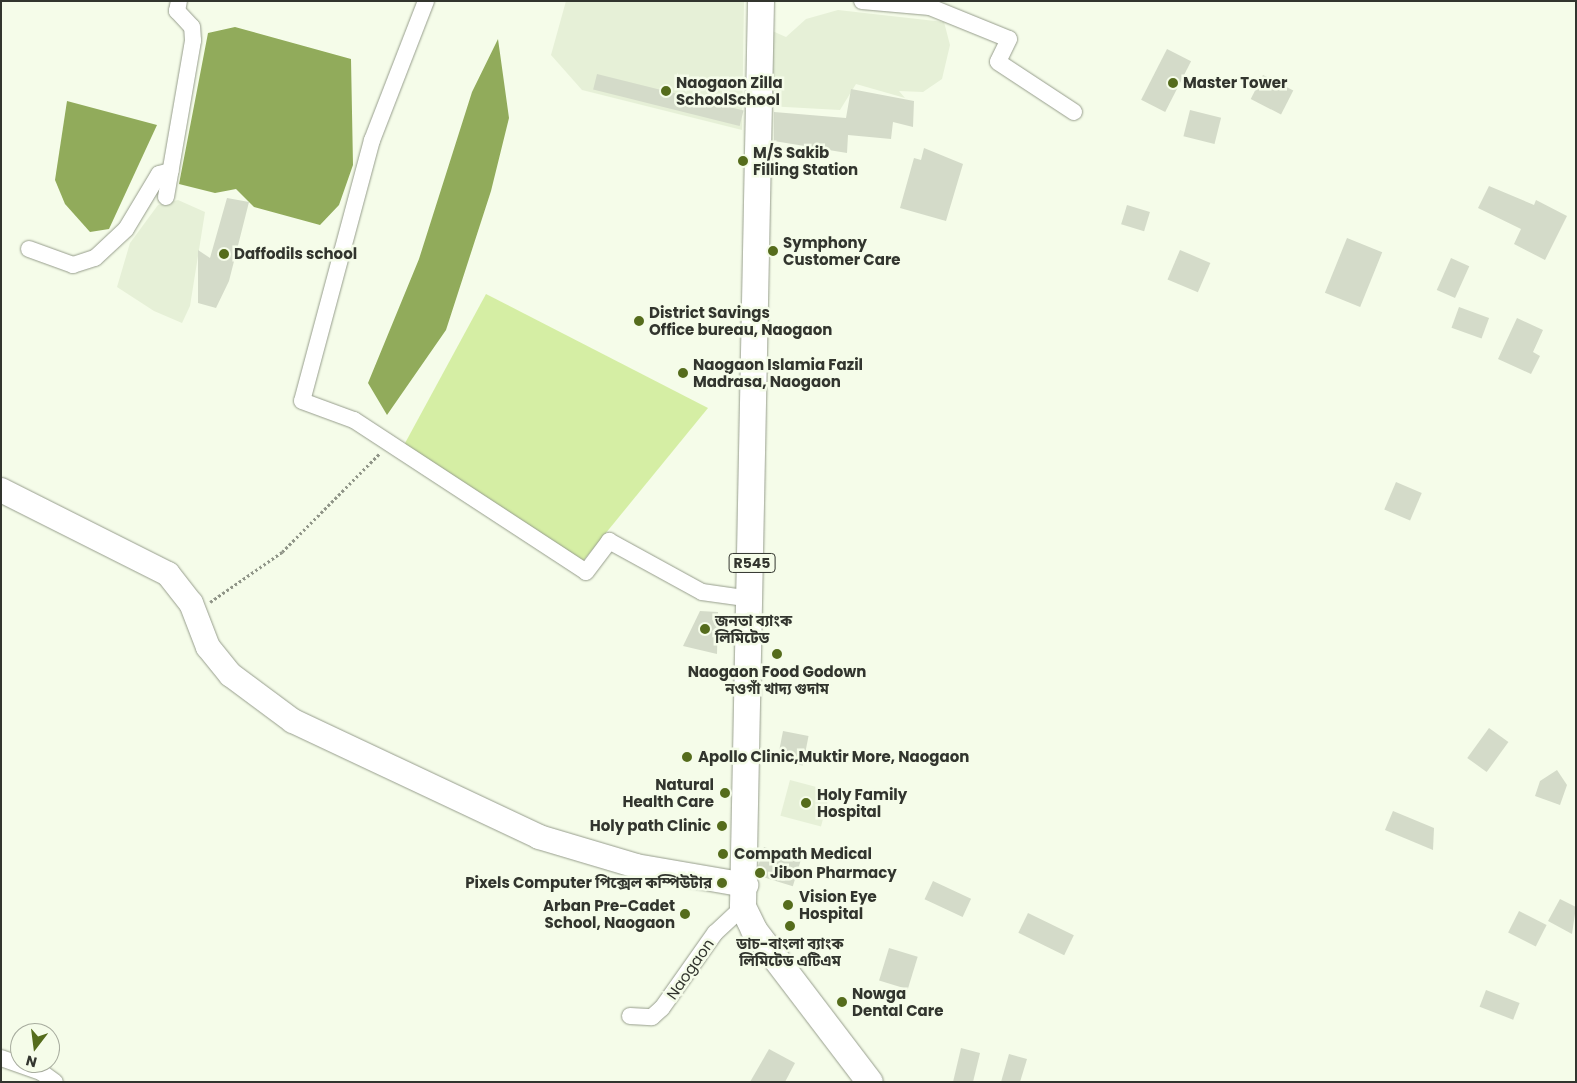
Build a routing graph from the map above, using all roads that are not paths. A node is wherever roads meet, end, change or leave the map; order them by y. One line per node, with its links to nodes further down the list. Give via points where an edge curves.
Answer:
1 (180, 1): 6 (street, via 177,11 192,27 193,40)
2 (426, 1): 10 (street, via 372,140 302,401 354,420 586,572 609,541 702,592)
3 (761, 1): 10 (main road, R545)
4 (862, 1): 5 (street, via 930,7 1009,39 998,62)
5 (1074, 112)
6 (171, 171): 7 (street); 8 (street, via 159,174 126,229 95,258 73,265)
7 (166, 196)
8 (29, 249)
9 (1, 490): 11 (street, via 168,574 196,614 208,647 231,675 293,721 539,837)
10 (751, 599): 11 (main road, R545)
11 (744, 896): 12 (street, Naogaon, via 662,1008 652,1016); 15 (main road, R545, via 754,930)
12 (630, 1016)
13 (1, 1058): 14 (street, via 41,1072)
14 (55, 1082)
15 (870, 1082)

